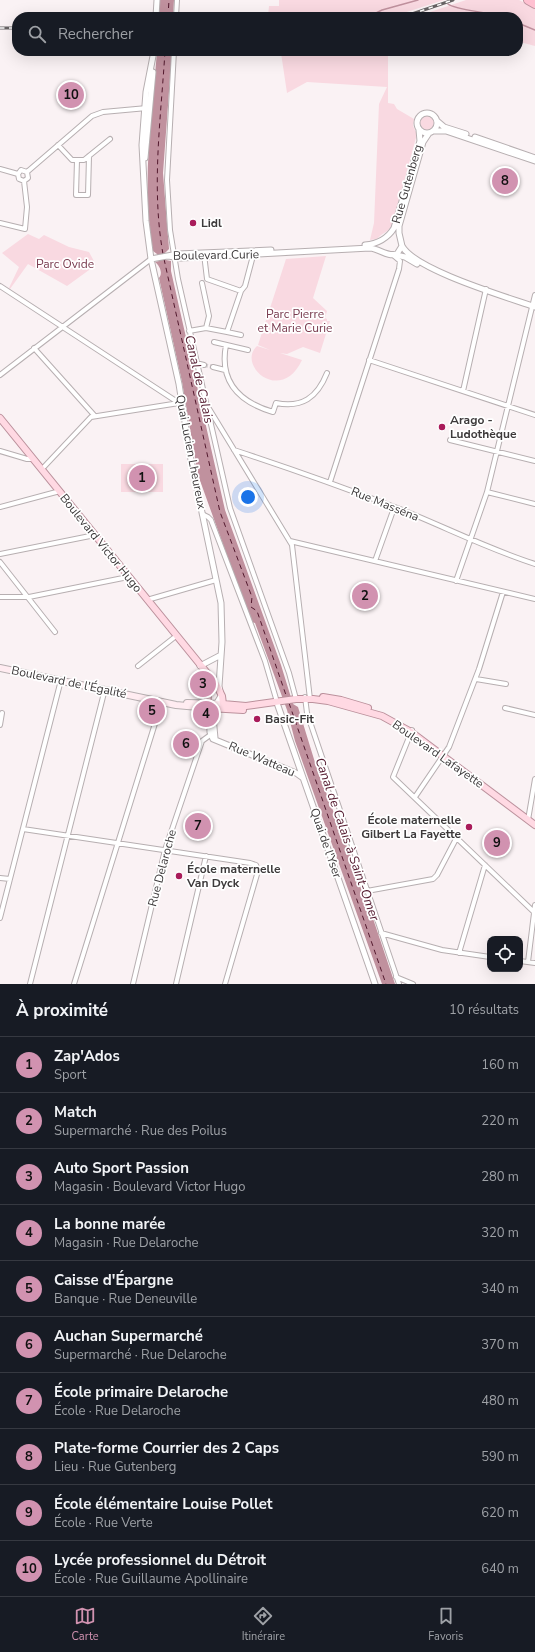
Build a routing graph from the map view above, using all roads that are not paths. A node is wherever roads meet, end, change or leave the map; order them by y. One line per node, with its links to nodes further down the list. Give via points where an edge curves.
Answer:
1 (157, 0): 5 (street)
2 (177, 0): 6 (street)
3 (528, 0): 4 (highway)
4 (535, 4)
5 (156, 12)
6 (176, 12)
7 (153, 56): 9 (street, Quai Lucien Lheureux)
8 (174, 56): 32 (street, via 167,180)
9 (148, 108): 14 (street, via 96,114); 33 (street, Quai Lucien Lheureux, via 144,189)
10 (437, 121): 11 (street, via 431,114 422,114 416,121); 12 (street); 16 (street, via 444,127)
11 (419, 130): 12 (street); 24 (street, Rue Gutenberg, via 420,141 396,224)
12 (431, 132): 18 (street, Rue Gutenberg, via 444,131); 26 (street, Rue Gutenberg, via 423,142 399,226)
13 (110, 139): 15 (street)
14 (58, 145): 17 (street, via 72,160); 20 (street)
15 (89, 156): 17 (street, via 84,160); 17 (street, via 88,195 76,195)
16 (535, 158)
17 (77, 160)
18 (535, 162)
19 (0, 169): 21 (street)
20 (27, 172): 21 (street, via 22,170); 22 (street, via 28,178)
21 (18, 174): 22 (street, via 18,179)
22 (24, 181): 23 (street, via 27,201 25,229)
23 (0, 223)
24 (388, 236): 25 (street); 26 (street)
25 (384, 239): 28 (street, Boulevard Curie, via 370,245); 29 (street, via 382,247)
26 (400, 239): 27 (street)
27 (402, 246): 31 (street); 36 (street, via 418,261)
28 (254, 252): 29 (street, Boulevard Curie, via 367,248); 30 (street, Boulevard Curie); 40 (street, via 245,286)
29 (385, 253): 31 (street)
30 (204, 255): 32 (street, Boulevard Curie); 40 (street, via 205,276 208,280)
31 (394, 255): 34 (street); 35 (street, via 400,261)
32 (174, 256): 33 (street, Boulevard Curie); 45 (street)
33 (151, 259): 43 (street); 60 (street, Quai Lucien Lheureux)
34 (412, 261): 35 (street, via 404,262); 36 (street)
35 (399, 269): 52 (street)
36 (441, 272): 39 (street)
37 (202, 283): 44 (street, via 209,316)
38 (0, 286): 43 (street)
39 (486, 289): 42 (street); 59 (street)
40 (241, 290): 46 (street)
41 (535, 295): 42 (street)
42 (534, 307): 62 (street)
43 (62, 327): 50 (street); 60 (street)
44 (206, 328): 45 (street); 46 (street)
45 (189, 331): 53 (street)
46 (227, 332): 47 (street)
47 (241, 335)
48 (214, 342): 49 (street)
49 (226, 345): 51 (street); 56 (street)
50 (34, 348): 58 (street); 63 (street)
51 (248, 350)
52 (370, 360): 59 (street); 73 (street)
53 (196, 363): 54 (street); 61 (street)
54 (204, 365)
55 (214, 367): 56 (street)
56 (225, 370): 57 (street, via 230,383 240,396 253,405 273,412 276,403 292,405 308,399 322,385)
57 (327, 373)
58 (0, 375)
59 (463, 391): 62 (street)
60 (180, 403): 63 (street); 79 (street, Quai Lucien Lheureux)
61 (205, 403): 67 (street); 107 (street, via 232,513)
62 (508, 406): 64 (street); 69 (street)
63 (94, 415): 72 (street, via 87,419)
64 (535, 415)
65 (0, 418): 70 (main road, Boulevard Victor Hugo)
66 (450, 440): 69 (street)
67 (234, 450): 73 (street, Rue Masséna); 82 (street)
68 (0, 451): 70 (street)
69 (497, 452): 71 (street); 75 (street)
70 (33, 459): 72 (main road, Boulevard Victor Hugo)
71 (535, 461)
72 (42, 469): 74 (main road, Boulevard Victor Hugo)
73 (330, 482): 78 (street, Rue Masséna)
74 (60, 492): 77 (street); 80 (main road, Boulevard Victor Hugo)
75 (487, 492): 76 (street); 81 (street)
76 (535, 504)
77 (0, 507)
78 (394, 508): 81 (street, Rue Masséna); 85 (street)
79 (202, 514): 88 (street); 109 (street, Quai Lucien Lheureux, via 211,520 264,661)
80 (95, 535): 83 (street); 87 (main road, Boulevard Victor Hugo)
81 (471, 540): 86 (street, Rue Masséna); 89 (street)
82 (290, 541): 85 (street); 106 (street)
83 (0, 554)
84 (0, 562): 92 (street)
85 (374, 562): 89 (street)
86 (535, 564)
87 (128, 577): 92 (street); 94 (main road, Boulevard Victor Hugo)
88 (216, 580): 94 (street); 97 (street, via 221,609)
89 (456, 581): 90 (street)
90 (502, 592): 93 (street); 101 (street)
91 (0, 597): 92 (street)
92 (28, 597): 95 (street)
93 (535, 599)
94 (147, 600): 96 (main road, Boulevard Victor Hugo)
95 (55, 632)
96 (176, 636): 98 (street); 100 (main road, Boulevard Victor Hugo)
97 (221, 655): 100 (street); 105 (street)
98 (138, 666)
99 (0, 668): 102 (main road, Boulevard de l'Égalité)
100 (201, 668): 105 (main road, Boulevard Victor Hugo); 110 (main road, Boulevard Victor Hugo, via 210,684)
101 (476, 679): 103 (street); 117 (street)
102 (61, 680): 104 (main road, Boulevard de l'Égalité); 123 (street)
103 (506, 684)
104 (105, 689): 108 (main road, Boulevard de l'Égalité); 124 (street)
105 (221, 692): 110 (main road)
106 (307, 698): 107 (main road, Boulevard Lafayette); 115 (main road, Boulevard Lafayette, via 330,697 360,705 396,720); 132 (street, via 307,713)
107 (296, 699): 109 (main road, Boulevard Lafayette)
108 (162, 701): 110 (main road, Boulevard de l'Égalité); 126 (street)
109 (277, 703): 110 (main road, Boulevard de l'Égalité, via 246,706); 110 (main road, Boulevard de l'Égalité, via 248,710); 118 (street, Quai de l'Yser)
110 (213, 705): 116 (street)
111 (505, 708): 113 (street)
112 (2, 713): 114 (street)
113 (535, 715)
114 (0, 725)
115 (412, 731): 117 (main road, Boulevard Lafayette); 120 (street, via 393,777)
116 (212, 734): 118 (street, Rue Watteau, via 219,741 299,774); 127 (street, Rue Delaroche, via 202,741)
117 (444, 755): 120 (street); 121 (main road, Boulevard Lafayette)
118 (303, 779): 148 (street, Quai de l'Yser)
119 (535, 779): 121 (street)
120 (415, 797): 125 (street)
121 (531, 819): 122 (main road, Boulevard Lafayette)
122 (535, 825)
123 (23, 829): 124 (street); 131 (street)
124 (68, 836): 126 (street); 143 (street)
125 (457, 837): 129 (street); 132 (street, via 435,878)
126 (118, 843): 127 (street); 144 (street)
127 (165, 850): 128 (street); 145 (street, Rue Delaroche)
128 (206, 856): 146 (street); 147 (street, via 252,863 257,866 258,871)
129 (486, 865): 134 (street); 137 (street)
130 (0, 878): 131 (street)
131 (10, 879): 135 (street)
132 (367, 891): 136 (street)
133 (535, 905): 134 (street)
134 (534, 912): 140 (street)
135 (0, 918)
136 (381, 934): 137 (street); 142 (street)
137 (459, 953): 138 (street)
138 (487, 957)
139 (523, 961): 140 (street)
140 (528, 962): 141 (street)
141 (535, 963)
142 (396, 977): 149 (street); 150 (street)
143 (30, 984)
144 (74, 984)
145 (133, 984)
146 (176, 984)
147 (225, 984)
148 (375, 984)
149 (399, 984)
150 (413, 984)

